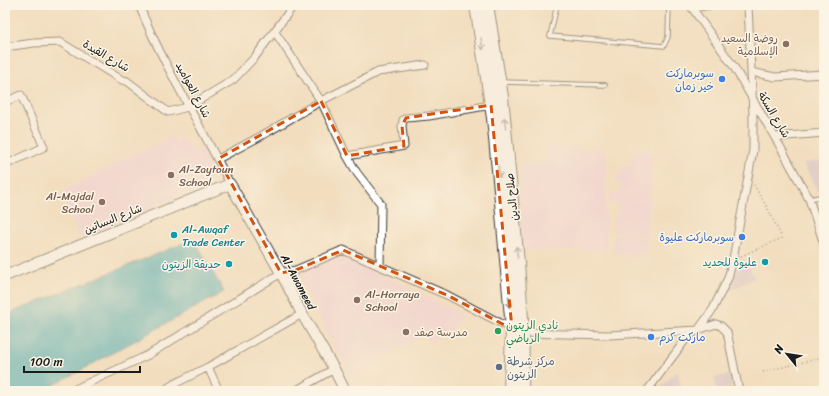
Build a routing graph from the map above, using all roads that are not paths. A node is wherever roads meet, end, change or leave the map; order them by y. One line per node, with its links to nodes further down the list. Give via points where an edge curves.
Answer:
1 (140, 5): 21 (street, شارع العواميد, via 152,36)
2 (294, 5): 10 (street)
3 (476, 5): 20 (highway, صلاح الدين, one-way to 20)
4 (487, 5): 15 (highway, صلاح الدين)
5 (557, 5): 6 (lane, via 550,36 664,46 668,37)
6 (669, 5)
7 (710, 5): 9 (street)
8 (748, 5): 13 (street)
9 (691, 6): 17 (street, شارع السكة, via 734,67)
10 (275, 32): 18 (street); 21 (street, via 255,58 233,80)
11 (5, 48): 21 (street, شارع القيدة, via 60,42 127,81 168,112)
12 (425, 65): 18 (street, via 378,72)
13 (751, 72): 14 (street, via 775,77); 17 (street)
14 (824, 74)
15 (499, 82): 16 (lane); 37 (highway, صلاح الدين, one-way to 15, via 506,130)
16 (605, 85)
17 (752, 99): 23 (street, شارع السكة); 36 (street, via 753,150 733,260 728,278 710,314)
18 (321, 101): 24 (street); 25 (street)
19 (5, 102): 26 (street, via 21,95 44,147)
20 (491, 104): 24 (street, via 406,118 402,123 404,146); 35 (highway, صلاح الدين, one-way to 35)
21 (188, 107): 25 (street, شارع العواميد)
22 (824, 133): 23 (street)
23 (775, 138): 29 (street, شارع السكة)
24 (347, 156): 31 (street, via 381,204)
25 (218, 159): 27 (street, شارع العواميد)
26 (5, 165)
27 (230, 184): 32 (main road, Al-Awameed); 33 (main road, شارع البساتين)
28 (824, 196): 29 (lane)
29 (809, 199): 30 (street, شارع السكة)
30 (824, 244)
31 (380, 266): 32 (street, via 343,250 296,270); 35 (street, via 449,296)
32 (281, 272): 34 (main road, Al-Awameed); 41 (street, via 148,355)
33 (5, 276)
34 (302, 314): 38 (street); 39 (main road, Al-Awameed)
35 (512, 329): 37 (street); 46 (highway, صلاح الدين)
36 (698, 330): 37 (street, via 609,335); 40 (street, via 716,324 726,330); 48 (street, via 683,343)
37 (523, 333): 47 (highway, صلاح الدين)
38 (208, 367): 42 (street); 43 (street)
39 (334, 369): 44 (street); 45 (main road, Al-Awameed)
40 (738, 388)
41 (71, 391)
42 (163, 391)
43 (219, 391)
44 (295, 391)
45 (345, 391)
46 (510, 391)
47 (522, 391)
48 (648, 391)

